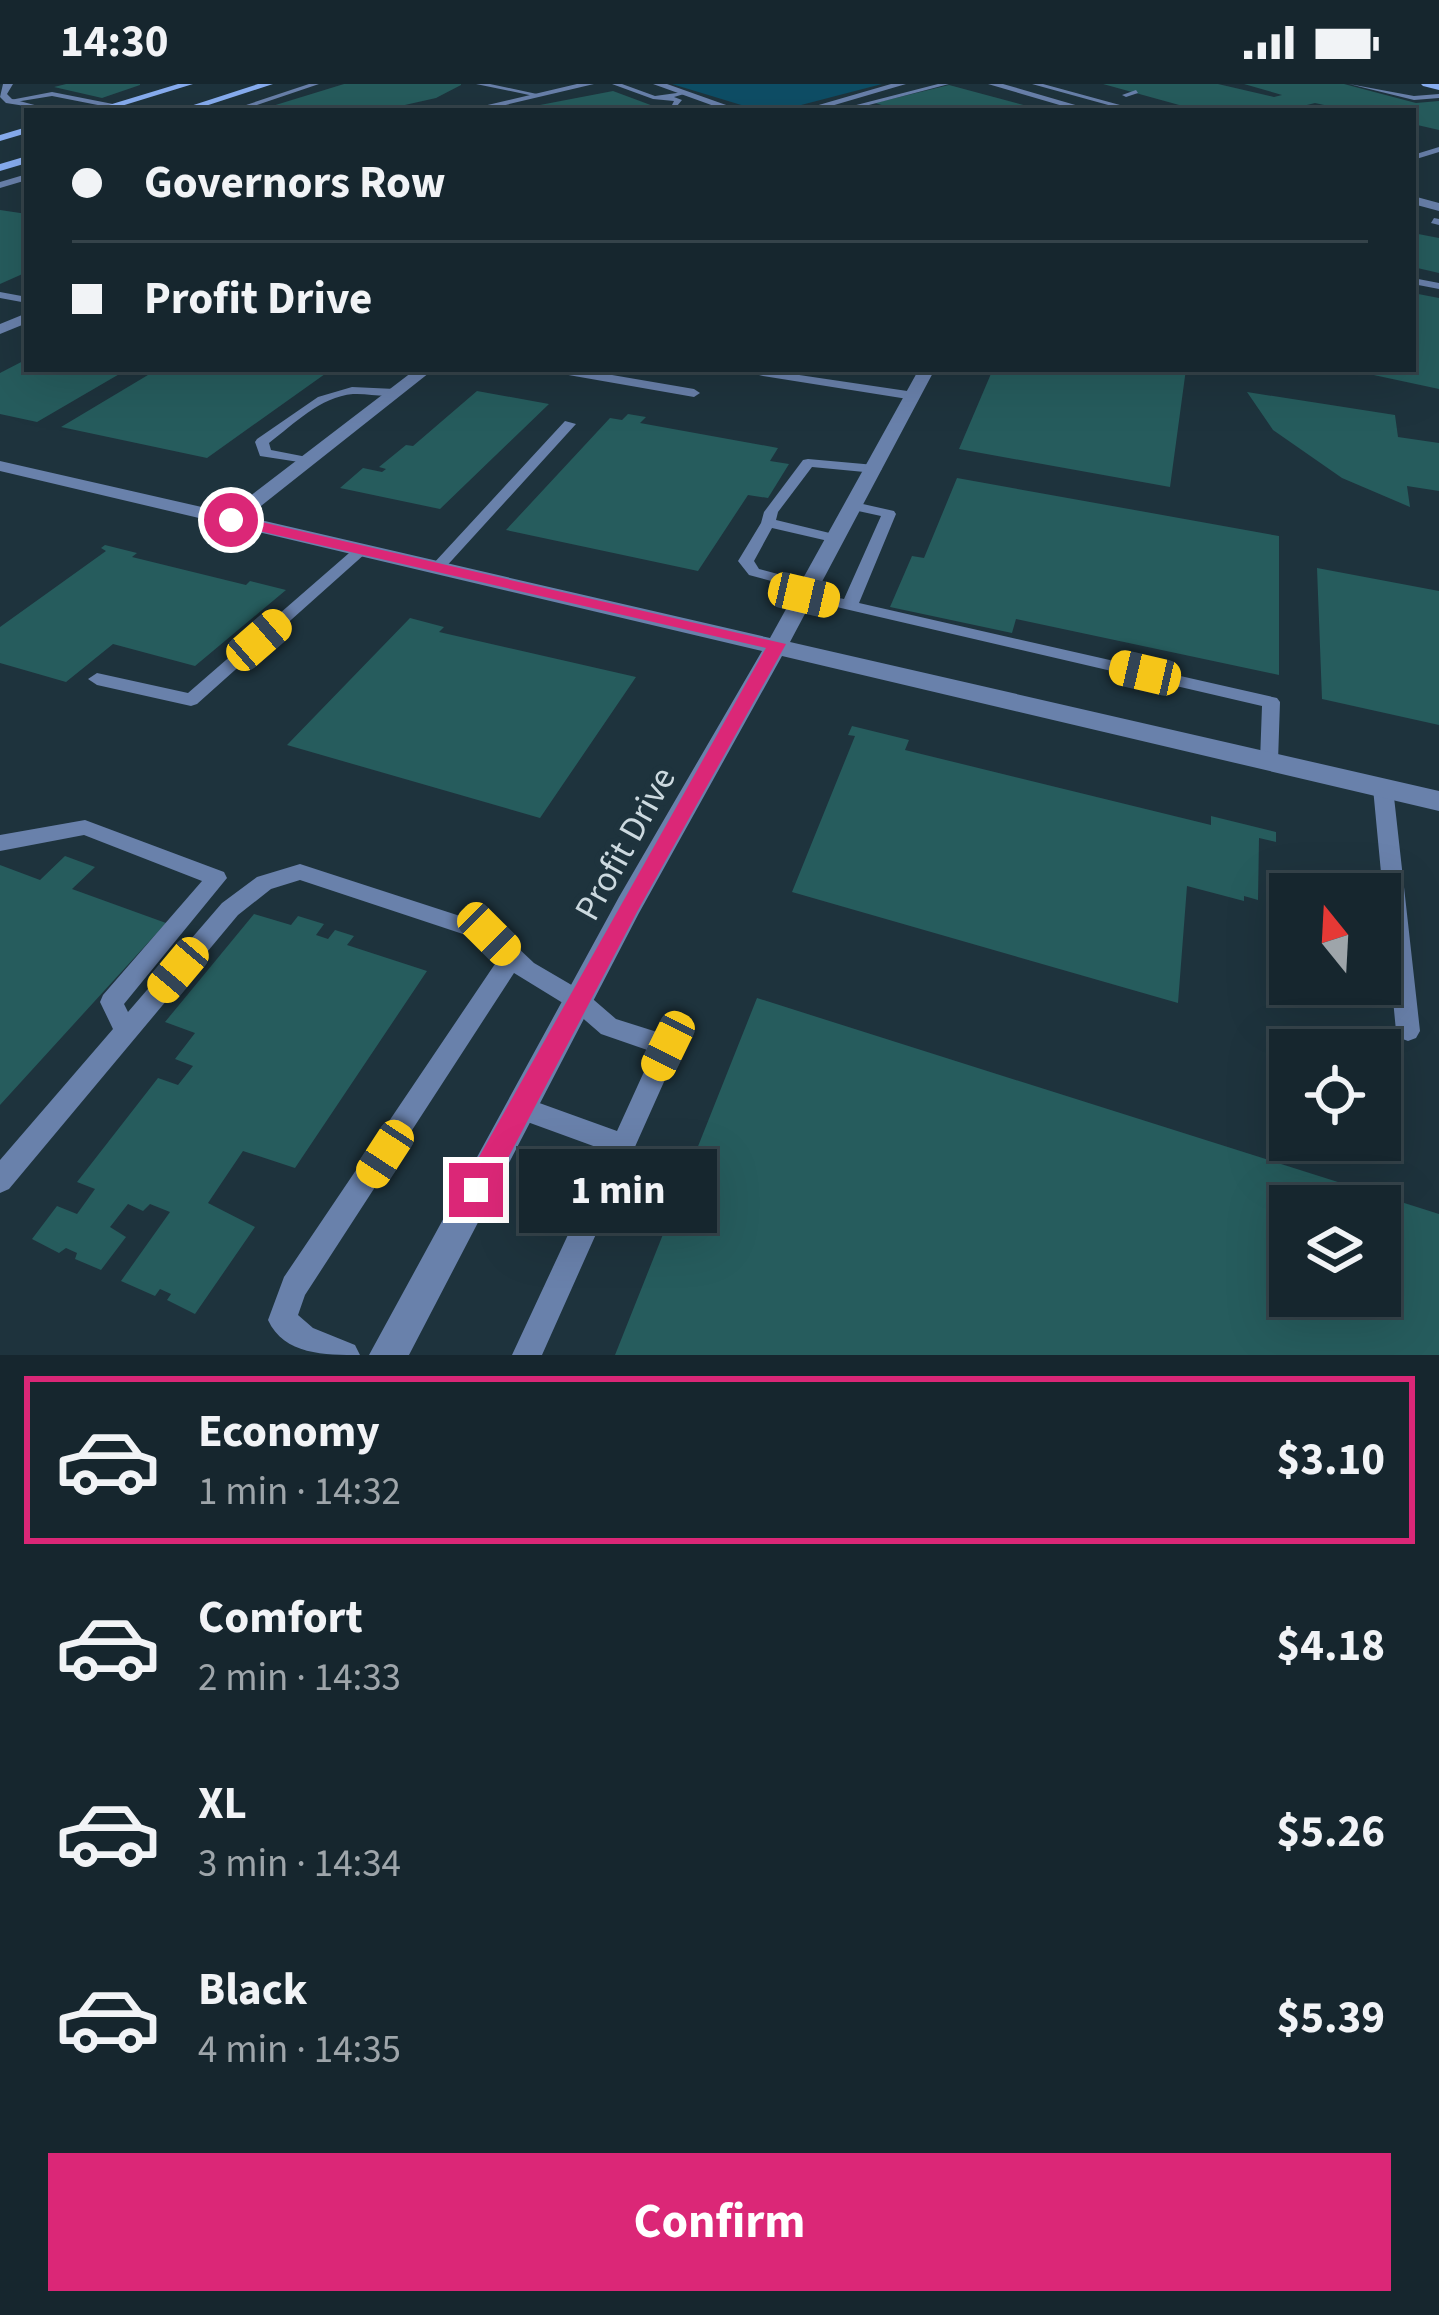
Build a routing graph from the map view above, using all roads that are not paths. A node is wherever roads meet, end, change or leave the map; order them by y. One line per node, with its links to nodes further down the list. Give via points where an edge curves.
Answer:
1 (188, 84): 25 (main road)
2 (270, 84): 16 (lane); 29 (main road)
3 (316, 84): 16 (lane)
4 (479, 84): 15 (lane)
5 (589, 84): 14 (street)
6 (614, 84): 21 (lane)
7 (658, 84): 18 (street)
8 (901, 84): 24 (street)
9 (946, 84): 23 (lane)
10 (993, 84): 26 (street)
11 (1036, 84): 22 (lane)
12 (1352, 84): 17 (lane, via 1414,98)
13 (1426, 84): 17 (main road)
14 (571, 85): 15 (street)
15 (532, 88): 31 (street)
16 (295, 89): 30 (lane)
17 (1439, 91)
18 (682, 93): 21 (lane); 33 (street)
19 (1139, 93): 22 (lane)
20 (4, 94): 25 (lane); 27 (street)
21 (665, 96): 32 (lane, via 678,100)
22 (1102, 101): 26 (lane); 37 (lane)
23 (861, 104): 24 (lane); 34 (lane)
24 (838, 105)
25 (113, 106): 28 (main road)
26 (1072, 106): 35 (lane); 36 (street)
27 (44, 108)
28 (105, 108)
29 (190, 108)
30 (241, 108)
31 (475, 108)
32 (676, 108)
33 (726, 108)
34 (876, 108)
35 (1062, 108)
36 (1080, 108)
37 (1127, 108)
38 (422, 372): 42 (street)
39 (574, 372): 43 (lane)
40 (763, 372): 44 (lane)
41 (926, 372): 44 (street, Profit Drive)
42 (395, 393): 46 (street); 46 (lane, via 334,392 262,442 266,453)
43 (694, 393)
44 (914, 396): 48 (street, Profit Drive)
45 (569, 424): 54 (lane)
46 (307, 461): 50 (street)
47 (0, 466): 50 (street)
48 (875, 469): 49 (street, Profit Drive); 51 (lane, via 808,463)
49 (854, 506): 52 (street, Profit Drive); 56 (lane, via 889,514)
50 (231, 520): 53 (street)
51 (769, 523): 52 (lane); 55 (lane, via 746,561 754,572)
52 (837, 539): 55 (street, Profit Drive)
53 (361, 550): 54 (street); 58 (lane, via 190,700)
54 (438, 567): 57 (street)
55 (807, 591): 56 (lane); 57 (street, Profit Drive)
56 (850, 605): 59 (lane, via 1271,702)
57 (777, 644): 59 (street); 64 (street, Profit Drive)
58 (97, 679)
59 (1270, 761): 60 (street)
60 (1383, 788): 61 (street); 66 (lane)
61 (1439, 801)
62 (0, 843): 65 (lane, via 85,827 218,878 111,1002)
63 (512, 957): 64 (lane); 65 (lane, via 489,934 301,872 264,883 230,909); 70 (lane, via 294,1287 282,1320)
64 (579, 1001): 67 (street, Profit Drive); 68 (lane, via 608,1027 668,1046)
65 (126, 1031): 69 (lane)
66 (1408, 1031)
67 (520, 1108): 68 (lane); 71 (street, Profit Drive)
68 (620, 1144): 72 (lane)
69 (0, 1180)
70 (345, 1355)
71 (388, 1355)
72 (527, 1355)

